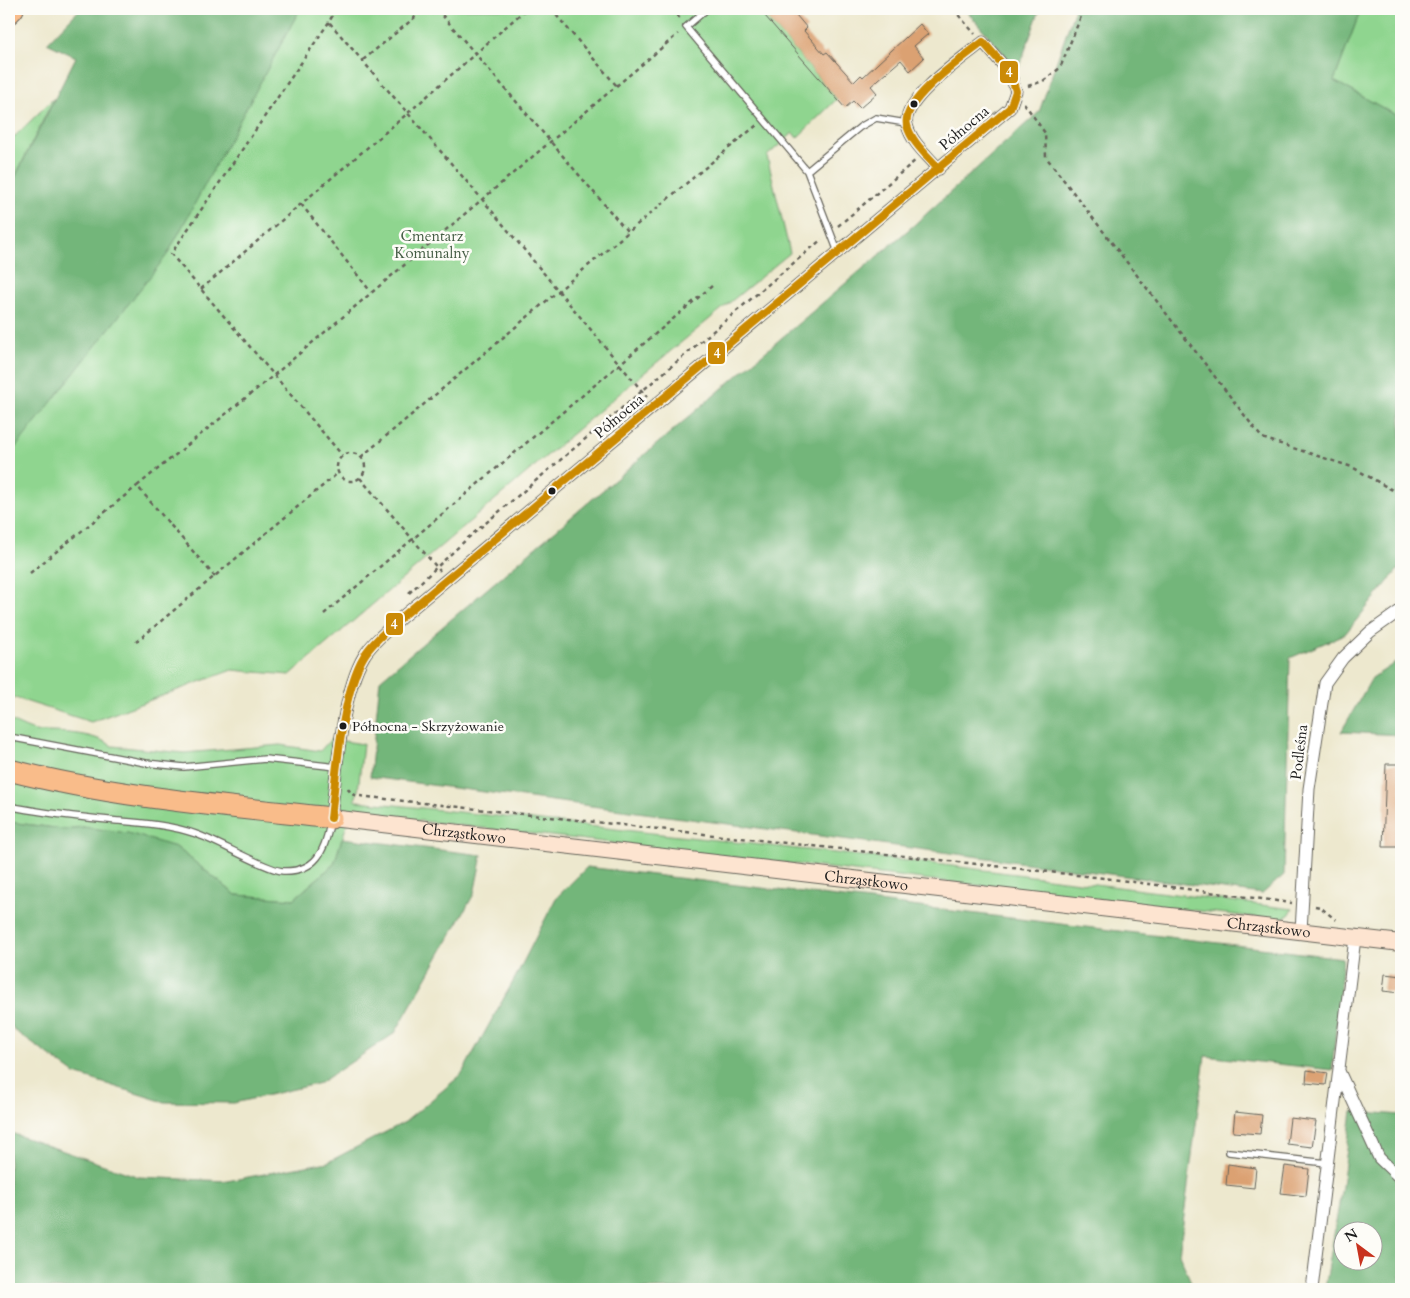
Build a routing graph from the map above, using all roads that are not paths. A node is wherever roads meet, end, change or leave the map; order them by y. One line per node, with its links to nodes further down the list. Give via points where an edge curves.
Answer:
1 (13, 9): 3 (highway)
2 (707, 9): 6 (lane, via 686,27)
3 (9, 13)
4 (906, 123): 5 (street, via 910,135); 5 (street, Północna, via 908,111 916,98 983,42 1010,73 1016,91 1010,108); 6 (lane, via 876,118 860,127)
5 (939, 168): 7 (street, Północna)
6 (807, 171): 7 (lane)
7 (839, 253): 10 (street, Północna, via 402,617 365,654 353,676)
8 (1401, 610): 14 (street, Podleśna, via 1370,632 1343,658 1325,683 1309,789)
9 (9, 737): 10 (lane, via 146,764 184,766 265,760)
10 (337, 767): 13 (street, Północna)
11 (9, 770): 13 (highway, via 128,795)
12 (9, 806): 13 (lane, via 40,813 171,826 282,871 304,868 316,861 326,843)
13 (331, 818): 14 (street, Chrząstkowo)
14 (1301, 931): 15 (street, Chrząstkowo)
15 (1355, 938): 16 (street, Chrząstkowo); 17 (street)
16 (1401, 943)
17 (1338, 1070): 19 (street); 20 (street, via 1379,1158)
18 (1229, 1152): 19 (lane)
19 (1327, 1163): 21 (street)
20 (1401, 1179)
21 (1312, 1289)

